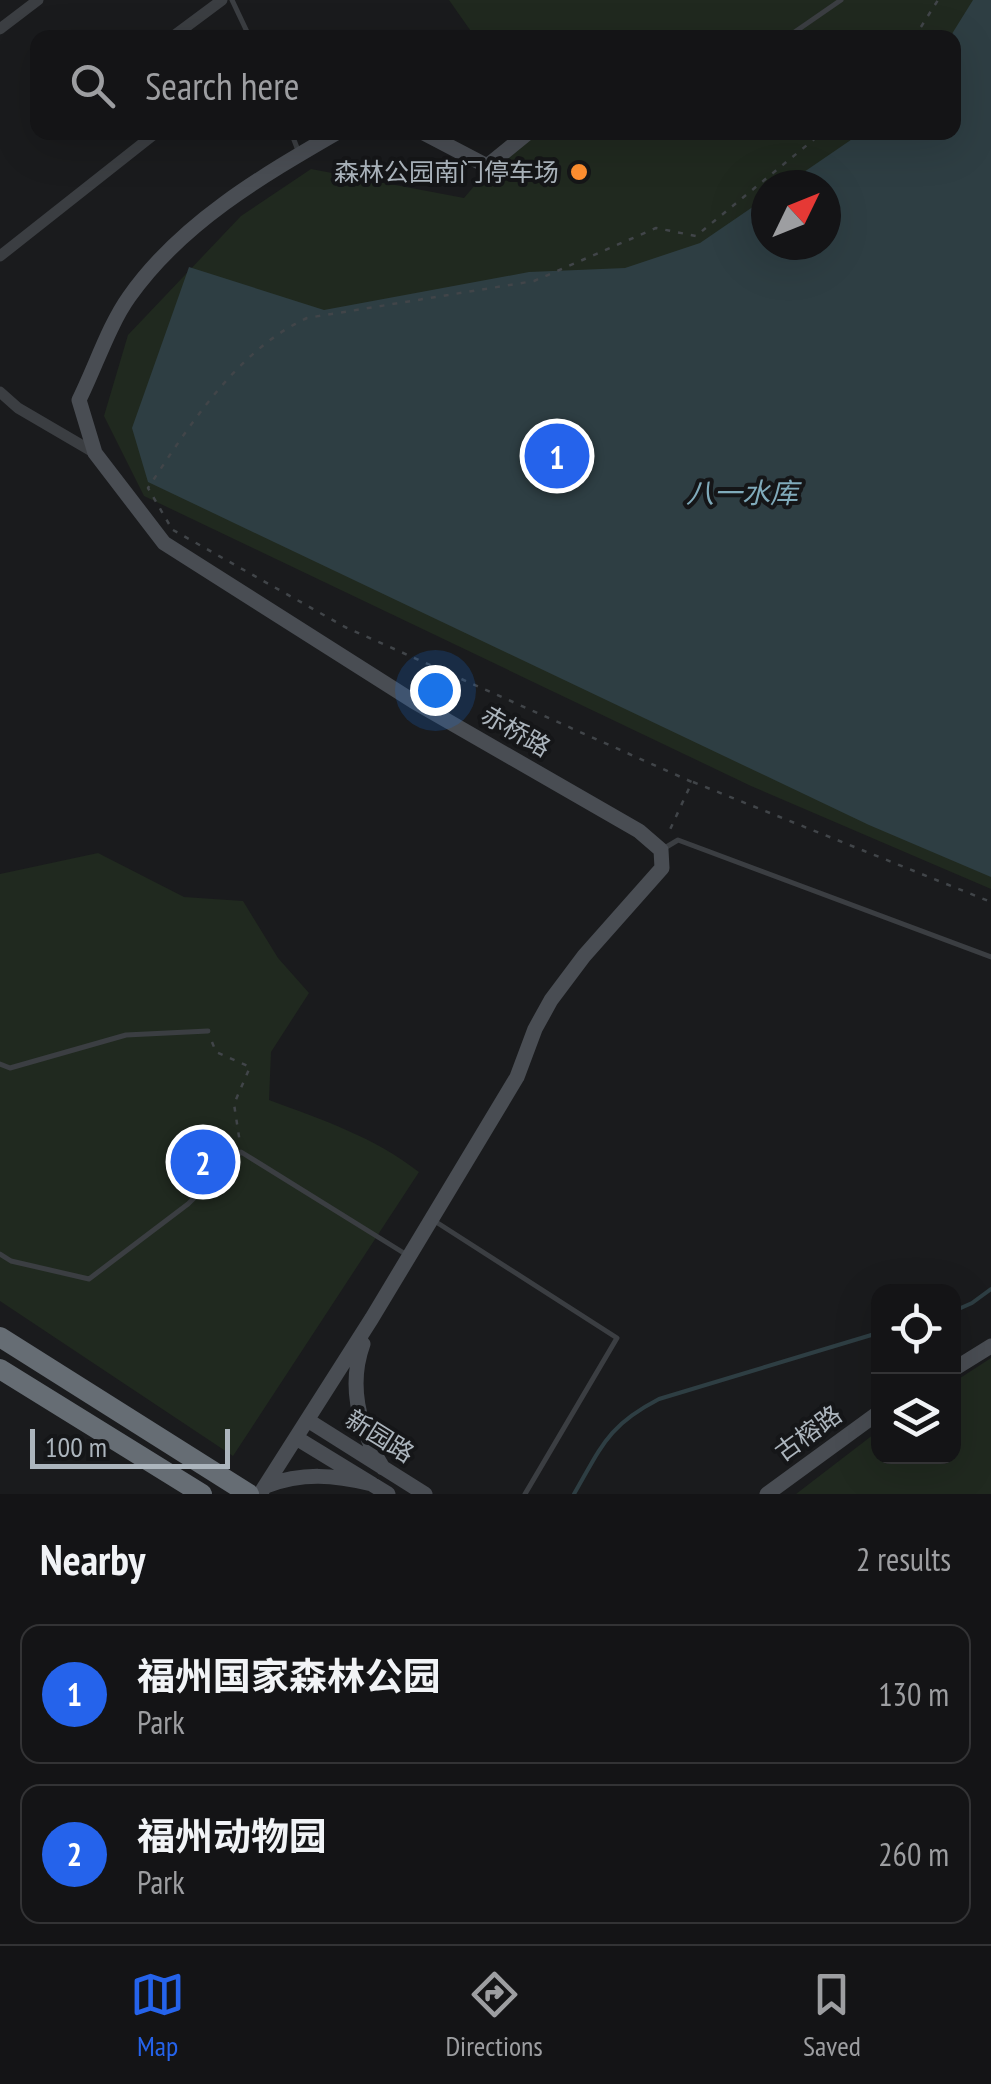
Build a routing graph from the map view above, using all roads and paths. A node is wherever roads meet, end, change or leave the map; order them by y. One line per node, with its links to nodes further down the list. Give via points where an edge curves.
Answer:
1 (38, 0): 6 (street)
2 (222, 0): 7 (street)
3 (232, 0): 8 (lane)
4 (841, 0): 9 (lane)
5 (938, 0): 10 (path)
6 (0, 29)
7 (182, 30)
8 (246, 30)
9 (798, 30)
10 (919, 30)
11 (147, 140): 18 (street)
12 (294, 140): 17 (lane)
13 (324, 140): 17 (street, 赤桥路)
14 (437, 140): 15 (street, via 487,166)
15 (519, 140)
16 (813, 140): 21 (path, via 696,236 656,228 534,281 307,318 284,329 195,416 148,488 171,528 345,626)
17 (300, 154): 20 (street, 赤桥路, via 196,224 128,298 79,400)
18 (0, 256)
19 (0, 392): 20 (street)
20 (95, 453): 22 (street, 赤桥路, via 164,543 413,701 639,831)
21 (692, 782): 22 (path); 23 (path)
22 (660, 850): 24 (lane, via 678,840); 28 (street, via 662,868 551,1000 517,1077)
23 (991, 902)
24 (991, 957)
25 (208, 1031): 26 (lane, via 126,1035 10,1068); 27 (path, via 216,1052 250,1067 234,1104)
26 (0, 1064)
27 (241, 1152): 29 (lane, via 188,1204 89,1280); 30 (lane)
28 (431, 1218): 30 (street); 45 (lane, via 618,1338)
29 (0, 1254)
30 (409, 1256): 31 (street)
31 (372, 1318): 37 (street); 39 (street, via 356,1362 358,1418)
32 (0, 1337): 41 (highway)
33 (991, 1346): 34 (street)
34 (961, 1365)
35 (0, 1369): 42 (highway)
36 (871, 1419): 46 (street, 古榕路)
37 (309, 1421): 38 (street); 39 (street, 新园路)
38 (298, 1439): 40 (street, 新园路); 41 (street)
39 (384, 1468): 44 (street, 新园路)
40 (372, 1484): 41 (street, via 322,1474); 43 (street, 新园路)
41 (258, 1491)
42 (202, 1494)
43 (388, 1494)
44 (425, 1494)
45 (524, 1494)
46 (768, 1494)

